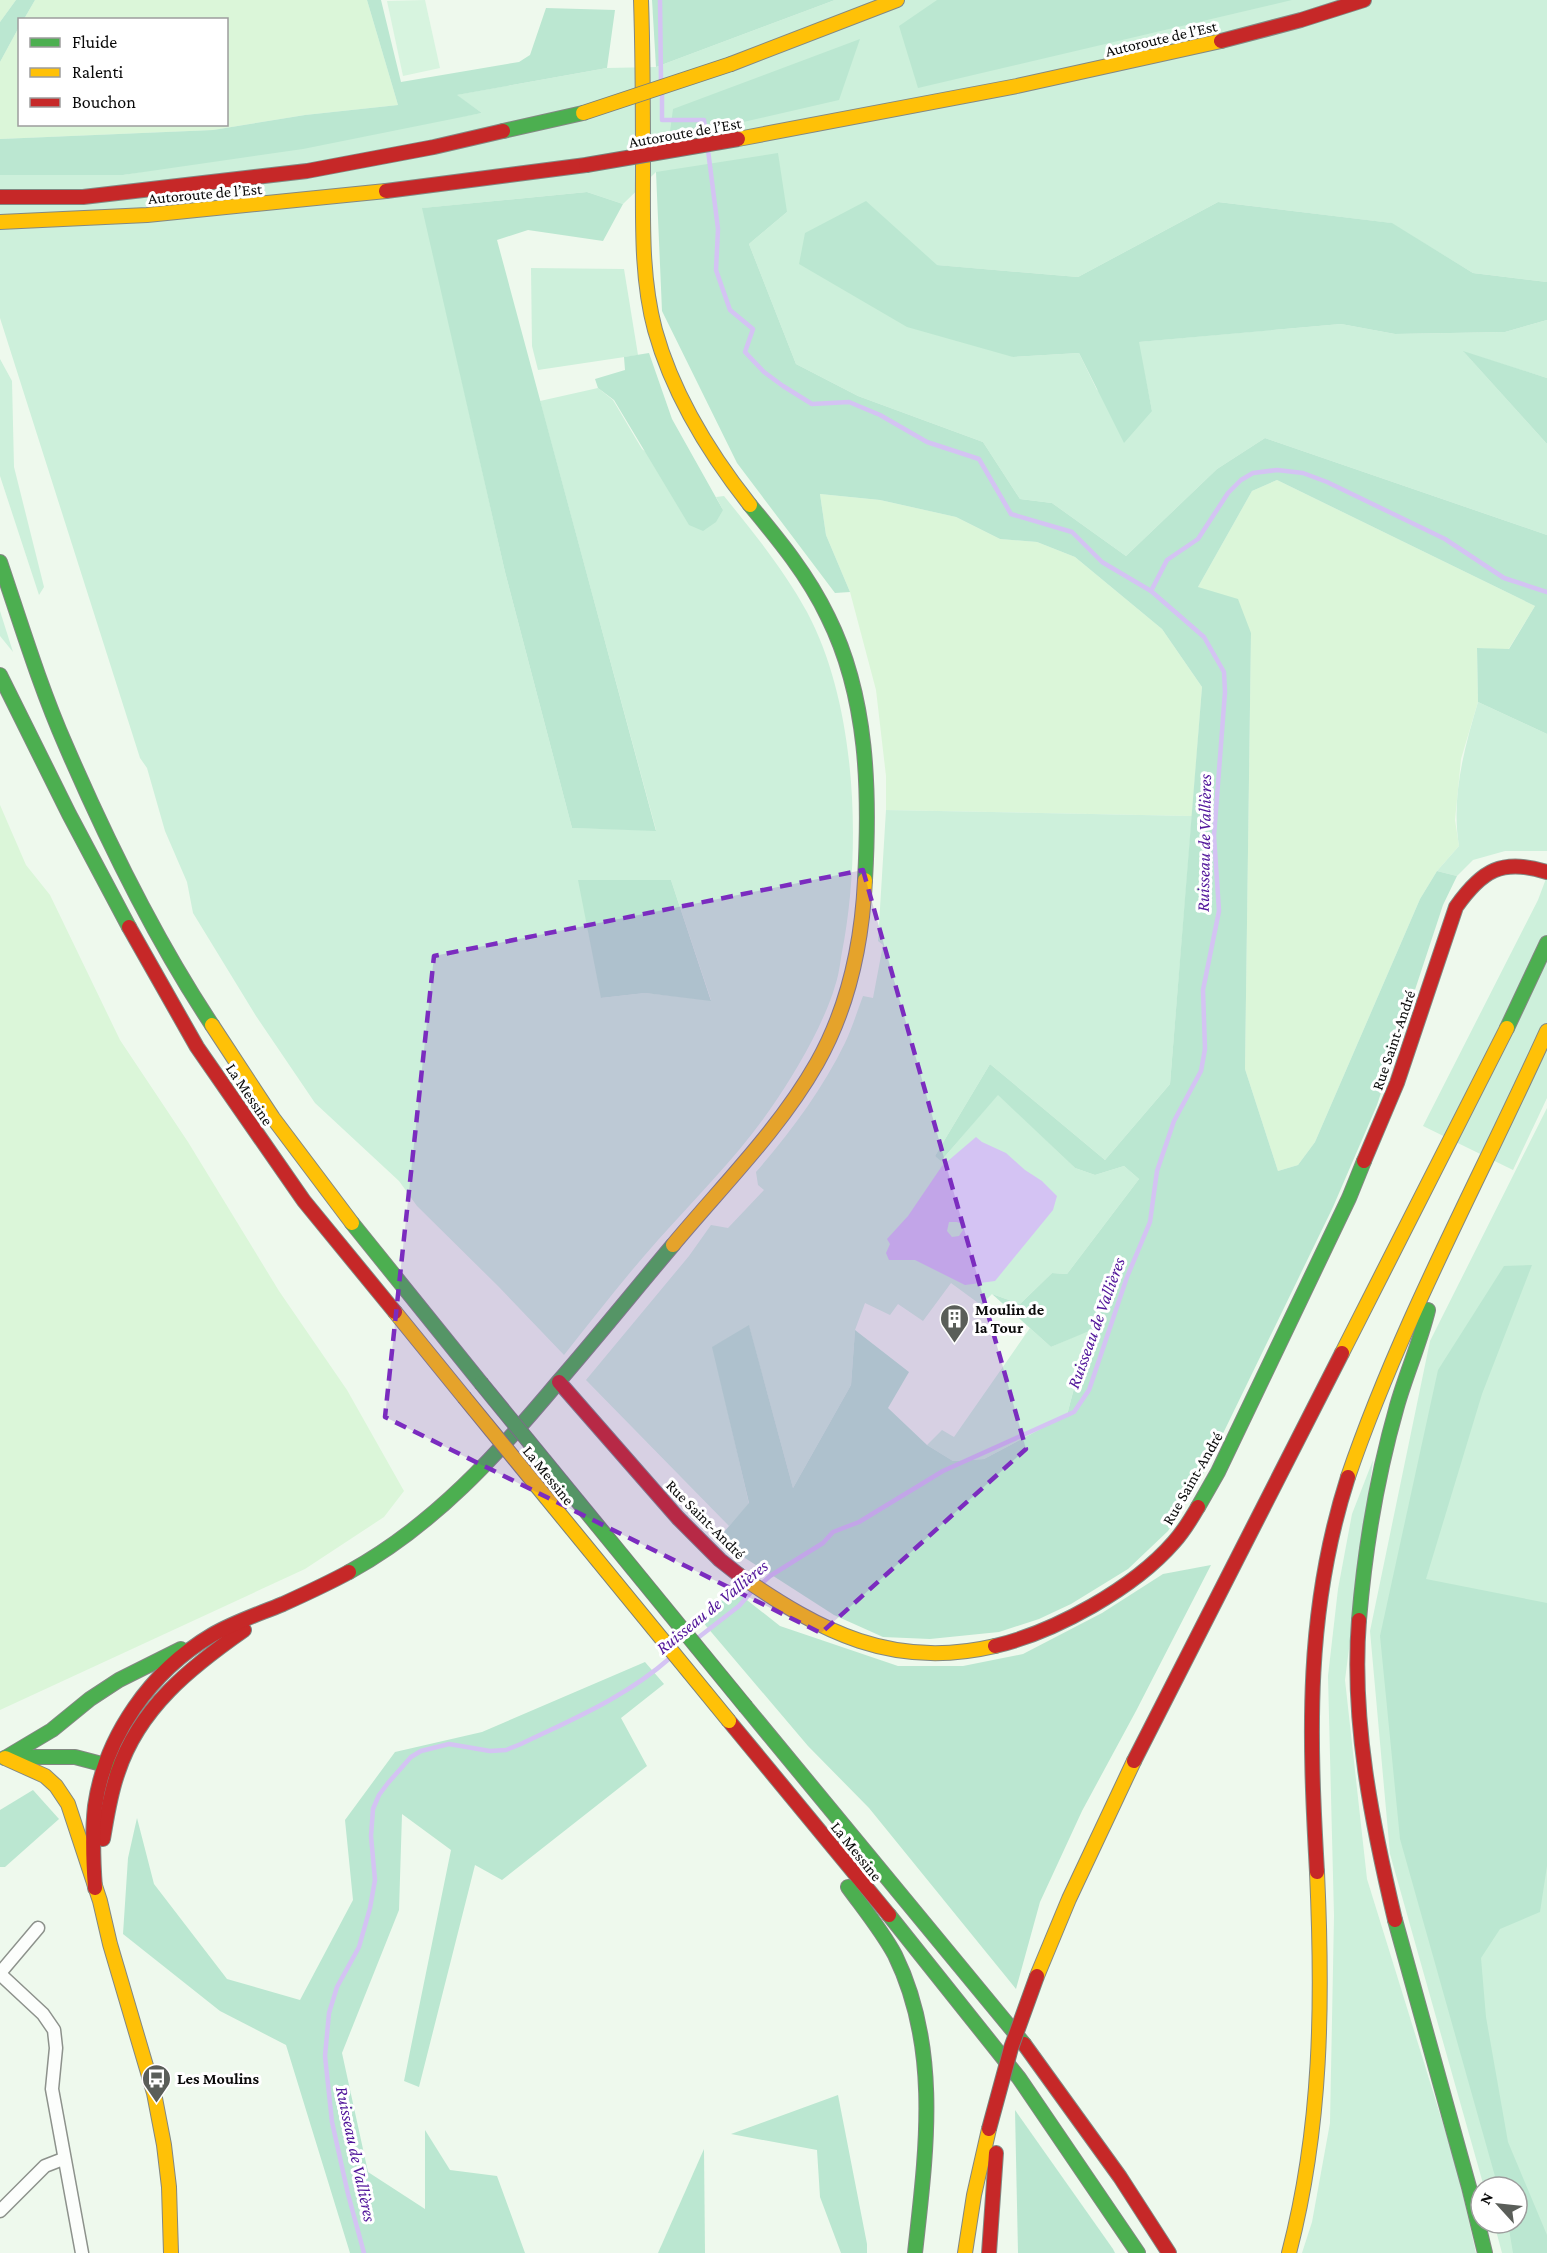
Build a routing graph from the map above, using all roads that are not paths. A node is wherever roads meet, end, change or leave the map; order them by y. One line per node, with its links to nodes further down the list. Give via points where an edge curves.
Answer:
1 (641, 0): 12 (main road, via 643,253 654,327 669,369 706,442 803,573 834,629 859,719 865,768 867,868 864,912 853,970 828,1040 796,1098)
2 (897, 0): 4 (main road, Autoroute de l’Est, bridge, via 731,64 583,113 434,147 307,171 83,197)
3 (1364, 0): 5 (main road, Autoroute de l’Est, bridge, via 1205,46 977,95 586,165 312,201 83,220)
4 (0, 197)
5 (0, 222)
6 (0, 562): 24 (main road, La Messine, bridge, via 66,746 122,864 191,993 273,1118 481,1383 1033,2055)
7 (0, 675): 17 (main road, La Messine, bridge, via 74,825 197,1047 304,1201)
8 (1547, 872): 12 (main road, Rue Saint-André, via 1517,863 1505,865 1480,877 1468,888 1456,907 1397,1083 1349,1198 1218,1472 1174,1543 1135,1575 1072,1616 1021,1640 963,1651 898,1651 836,1633 735,1571 699,1539)
9 (1547, 943): 21 (main road, bridge, via 1489,1066 1141,1746 1069,1899 1011,2048)
10 (1547, 1031): 11 (main road)
11 (1433, 1273): 31 (main road, via 1358,1449 1324,1567 1312,1679 1320,2064 1307,2176); 32 (main road, via 1425,1322 1395,1414 1372,1517 1358,1639 1359,1701 1371,1817 1382,1870)
12 (559, 1382): 13 (main road, via 493,1457 424,1522 341,1576)
13 (288, 1601): 14 (main road); 16 (main road, via 175,1682 148,1712)
14 (209, 1637): 15 (main road, via 119,1680 52,1730); 16 (main road, via 150,1688 125,1722)
15 (2, 1758): 16 (main road, via 62,1754); 18 (main road, via 45,1776 56,1786 68,1804)
16 (111, 1766): 18 (main road, via 96,1790 93,1814 92,1861)
17 (790, 1794): 27 (main road, via 895,1957 922,2027 928,2102); 30 (main road, La Messine, via 1019,2078)
18 (98, 1894): 26 (main road, via 154,2093 169,2187)
19 (38, 1928): 20 (street)
20 (0, 1973): 22 (street, via 43,2013 54,2030 52,2089)
21 (993, 2134): 28 (main road, via 974,2195); 29 (main road)
22 (63, 2159): 23 (street, via 45,2166); 25 (street)
23 (0, 2211)
24 (1168, 2251)
25 (81, 2253)
26 (171, 2253)
27 (915, 2253)
28 (964, 2253)
29 (989, 2253)
30 (1138, 2253)
31 (1289, 2253)
32 (1485, 2253)

